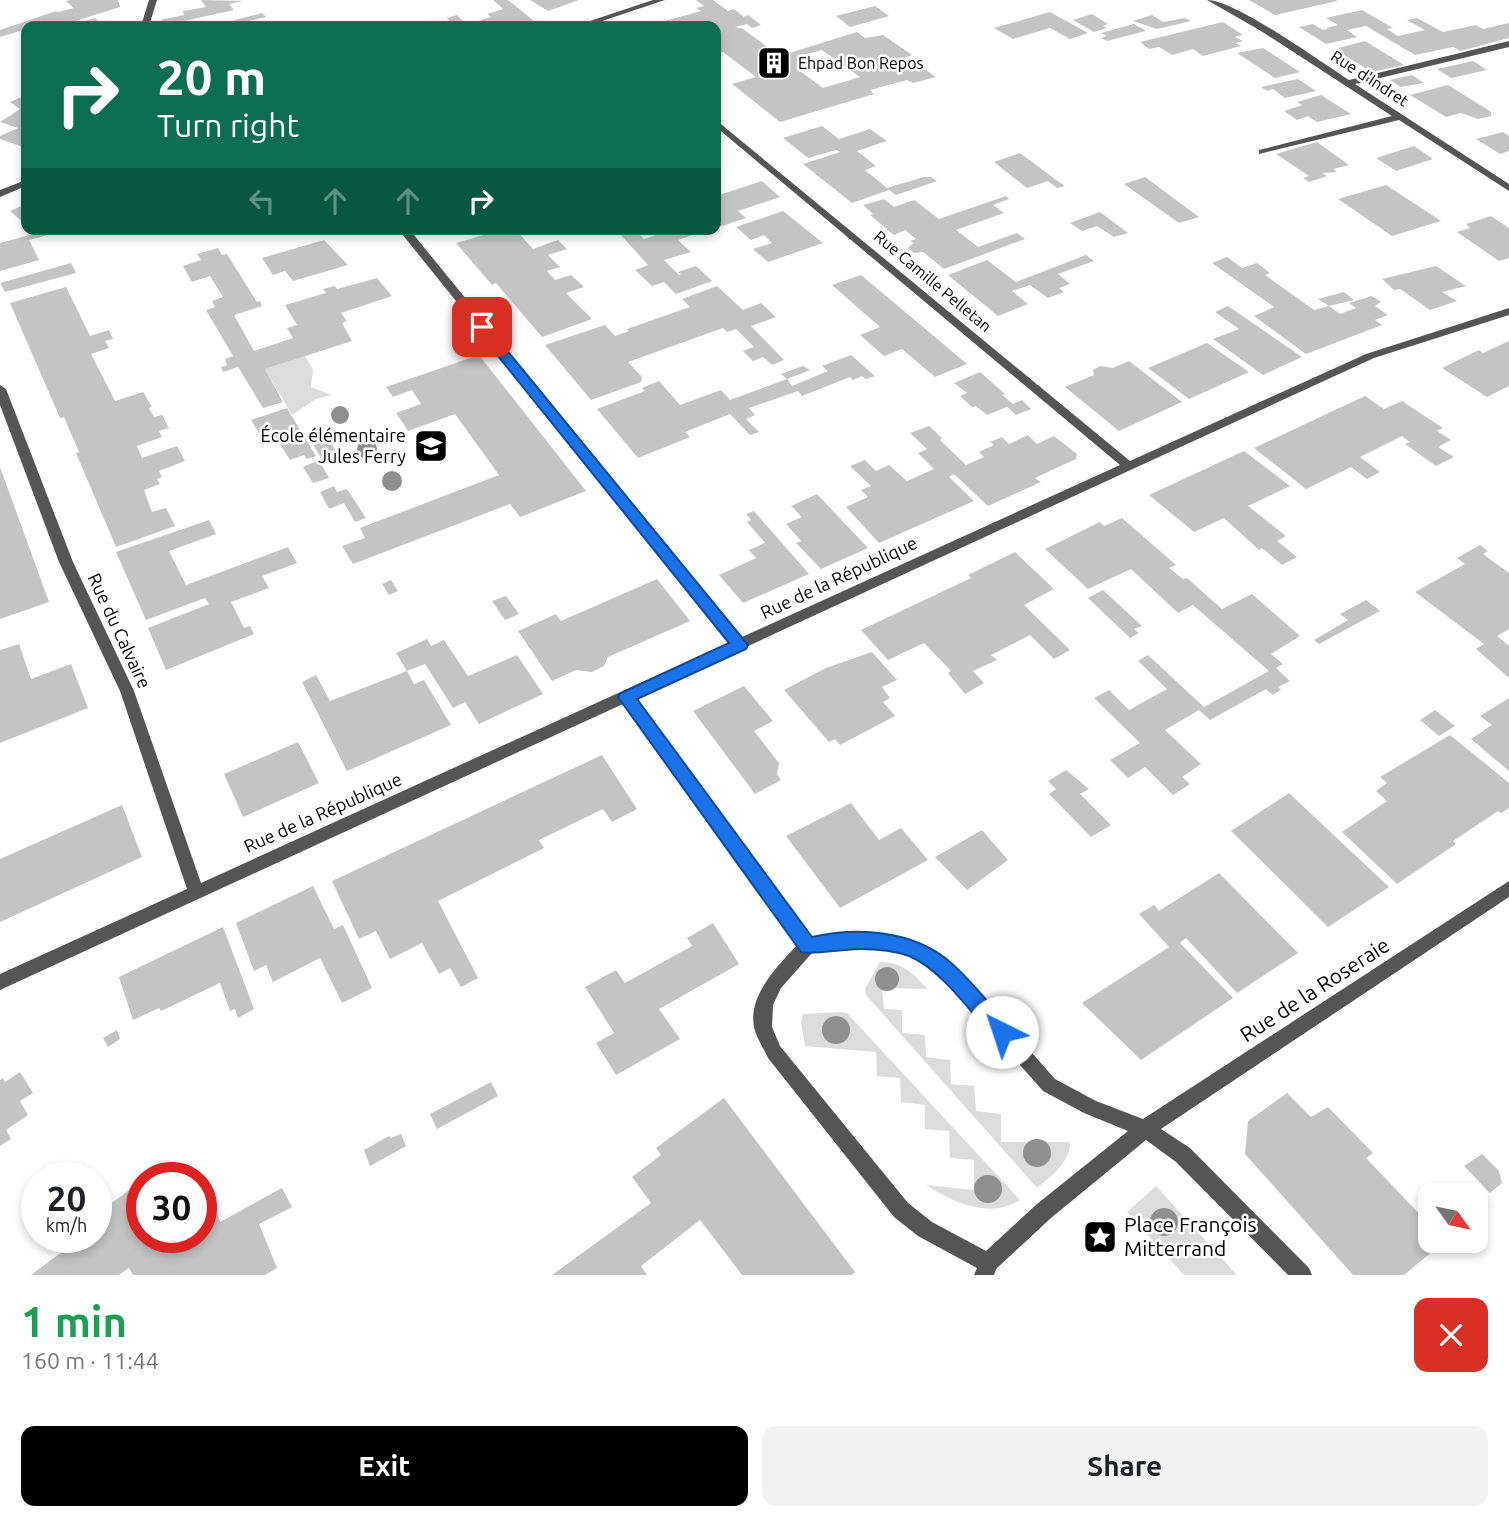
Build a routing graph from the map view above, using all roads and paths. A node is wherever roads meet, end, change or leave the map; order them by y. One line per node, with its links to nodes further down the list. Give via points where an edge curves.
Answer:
1 (153, 0): 4 (street)
2 (661, 0): 5 (street)
3 (1211, 0): 7 (street, Rue d'Indret)
4 (147, 21)
5 (605, 21)
6 (1509, 44): 7 (street)
7 (1348, 83): 8 (street, Rue d'Indret)
8 (1401, 117): 10 (street); 12 (street, Rue d'Indret)
9 (721, 127): 17 (street, Rue Camille Pelletan)
10 (1262, 152)
11 (21, 185): 13 (street)
12 (1509, 188)
13 (0, 194)
14 (408, 235): 18 (street)
15 (1509, 311): 17 (street, Rue de la République, via 1370,356)
16 (0, 389): 21 (street, Rue du Calvaire, via 66,562 127,691)
17 (1129, 466): 18 (street, Rue de la République)
18 (740, 645): 19 (street, Rue de la République)
19 (626, 697): 21 (street, Rue de la République); 22 (street)
20 (1509, 888): 24 (street, Rue de la Roseraie)
21 (196, 892): 23 (street, Rue de la République)
22 (807, 946): 24 (street, via 836,940 912,948 956,980 1049,1085); 25 (street, via 775,982 764,1005 763,1027 774,1052 901,1210)
23 (0, 982)
24 (1145, 1129): 25 (street, via 1044,1211); 26 (street, via 1183,1155)
25 (986, 1269)
26 (1302, 1275)

